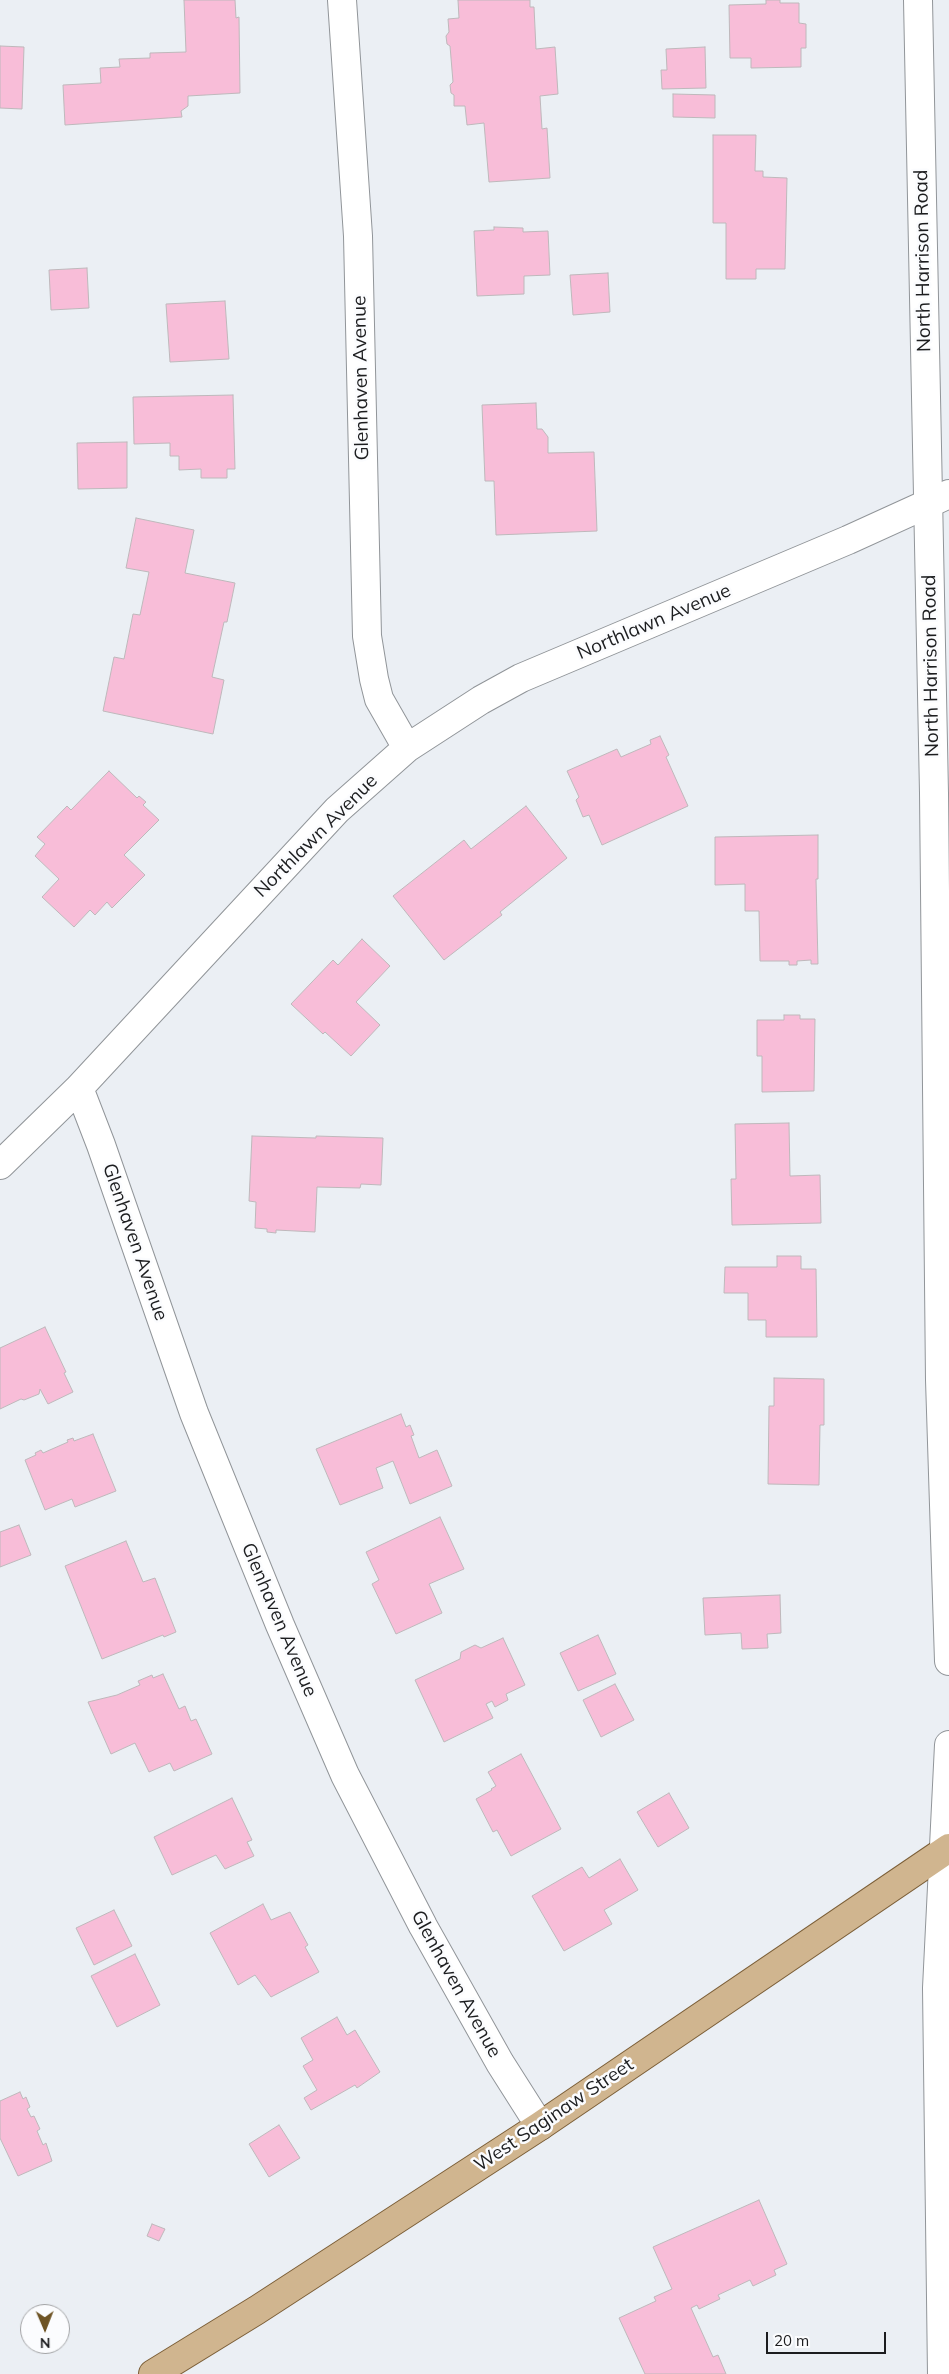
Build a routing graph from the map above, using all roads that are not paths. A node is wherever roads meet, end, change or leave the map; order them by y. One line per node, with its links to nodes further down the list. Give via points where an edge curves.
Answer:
1 (342, 0): 4 (street, Glenhaven Avenue, via 358,236 367,636 379,699)
2 (918, 0): 3 (street, North Harrison Road)
3 (938, 499): 4 (street, Northlawn Avenue, via 521,678); 7 (street, North Harrison Road, via 934,793 940,1380)
4 (407, 748): 5 (street, Northlawn Avenue, via 337,810)
5 (79, 1088): 6 (street, Northlawn Avenue); 10 (street, Glenhaven Avenue, via 194,1412 345,1775 423,1926 495,2055)
6 (0, 1165)
7 (949, 1661)
8 (949, 1744): 9 (street)
9 (946, 1850): 10 (main road, West Saginaw Street); 12 (street, via 937,1988)
10 (540, 2126): 11 (main road, West Saginaw Street)
11 (153, 2374)
12 (942, 2374)

